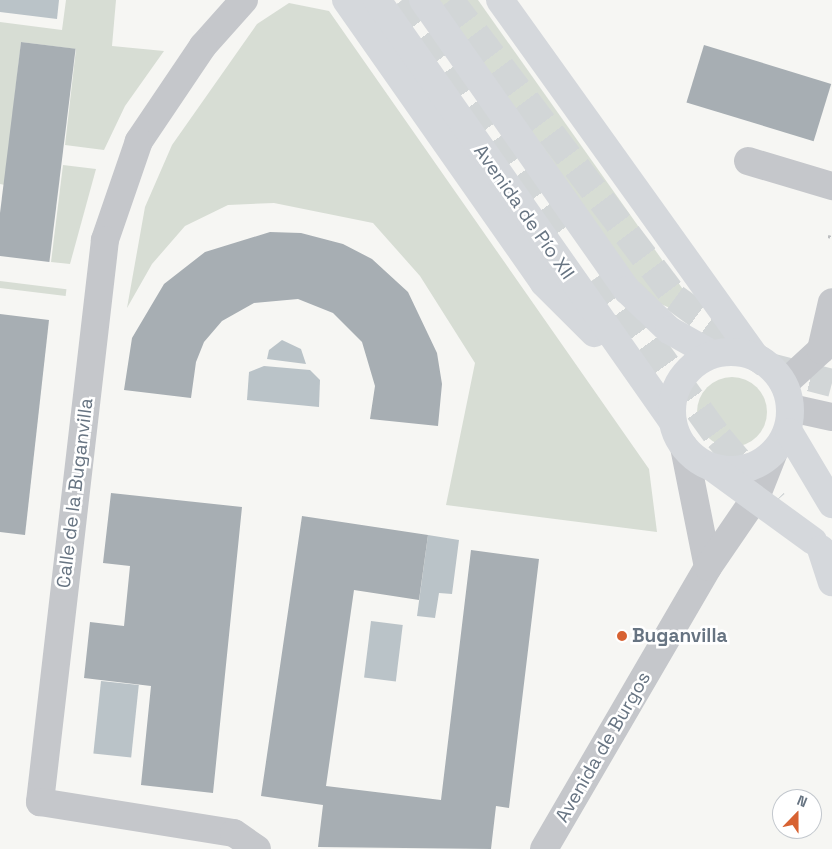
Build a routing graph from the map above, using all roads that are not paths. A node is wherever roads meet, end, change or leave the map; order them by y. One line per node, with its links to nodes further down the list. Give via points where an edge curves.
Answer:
1 (244, 0): 24 (street, Calle de la Buganvilla, via 204,46 139,141 107,231 40,802 234,833)
2 (346, 0): 12 (main road, via 544,283)
3 (376, 0): 12 (main road, Avenida de Pío XII)
4 (423, 0): 10 (main road, via 627,290 670,330)
5 (500, 0): 11 (main road)
6 (748, 161): 7 (street)
7 (832, 186)
8 (832, 302): 9 (street, Avenida de Burgos)
9 (827, 351): 13 (street, Avenida de Burgos)
10 (712, 354): 11 (main road); 15 (main road, via 690,368 678,384)
11 (756, 358): 13 (main road)
12 (639, 373): 15 (main road, Avenida de Pío XII)
13 (788, 408): 14 (street); 17 (main road, Avenida de Burgos); 20 (main road)
14 (832, 417)
15 (673, 422): 16 (main road)
16 (684, 447): 18 (main road); 22 (street)
17 (773, 454): 18 (main road, Avenida de Burgos, via 755,466 734,471); 19 (street, Avenida de Burgos)
18 (713, 468): 19 (main road)
19 (756, 497): 21 (main road); 22 (street, Avenida de Burgos)
20 (832, 504)
21 (822, 550): 23 (main road)
22 (708, 566): 25 (street, Avenida de Burgos)
23 (832, 582)
24 (257, 849)
25 (544, 849)

